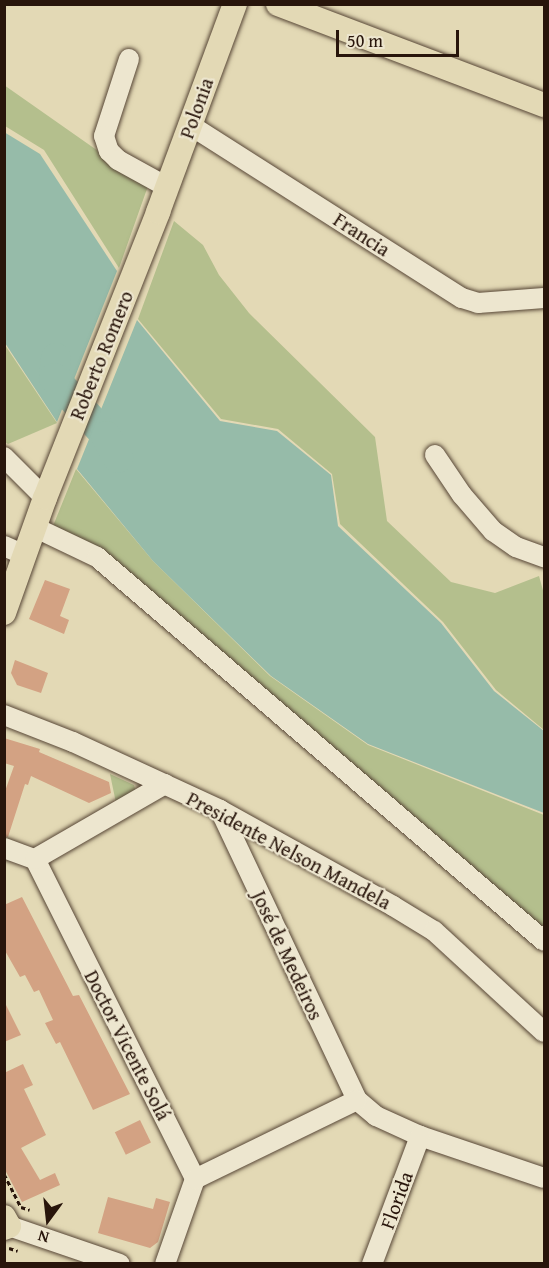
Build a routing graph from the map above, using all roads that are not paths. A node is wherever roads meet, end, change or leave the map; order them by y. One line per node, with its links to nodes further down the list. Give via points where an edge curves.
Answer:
1 (235, 4): 5 (main road, Polonia)
2 (278, 4): 4 (main road)
3 (129, 59): 6 (street, via 104,136 109,151 118,160)
4 (544, 105)
5 (190, 125): 6 (main road, Polonia); 8 (street, Francia, via 462,298 478,303)
6 (167, 187): 7 (main road, Polonia)
7 (158, 212): 11 (main road, Roberto Romero)
8 (544, 298)
9 (435, 455): 14 (street, via 493,531 516,547)
10 (4, 457): 11 (street)
11 (45, 498): 12 (main road, Roberto Romero)
12 (34, 527): 13 (main road, Roberto Romero); 21 (street, via 97,556)
13 (14, 550): 15 (main road, Roberto Romero)
14 (544, 557)
15 (4, 613)
16 (4, 715): 17 (street, Presidente Nelson Mandela)
17 (165, 784): 18 (street, Presidente Nelson Mandela); 20 (street)
18 (220, 810): 22 (street, Presidente Nelson Mandela, via 434,931); 23 (street, José de Medeiros)
19 (4, 848): 20 (street)
20 (35, 859): 26 (street, Doctor Vicente Solá)
21 (544, 941)
22 (544, 1032)
23 (357, 1100): 24 (street, via 376,1116); 26 (street)
24 (420, 1136): 25 (street); 30 (street, Florida)
25 (544, 1178)
26 (195, 1179): 29 (street)
27 (6, 1230): 28 (street)
28 (120, 1263)
29 (165, 1263)
30 (372, 1263)

